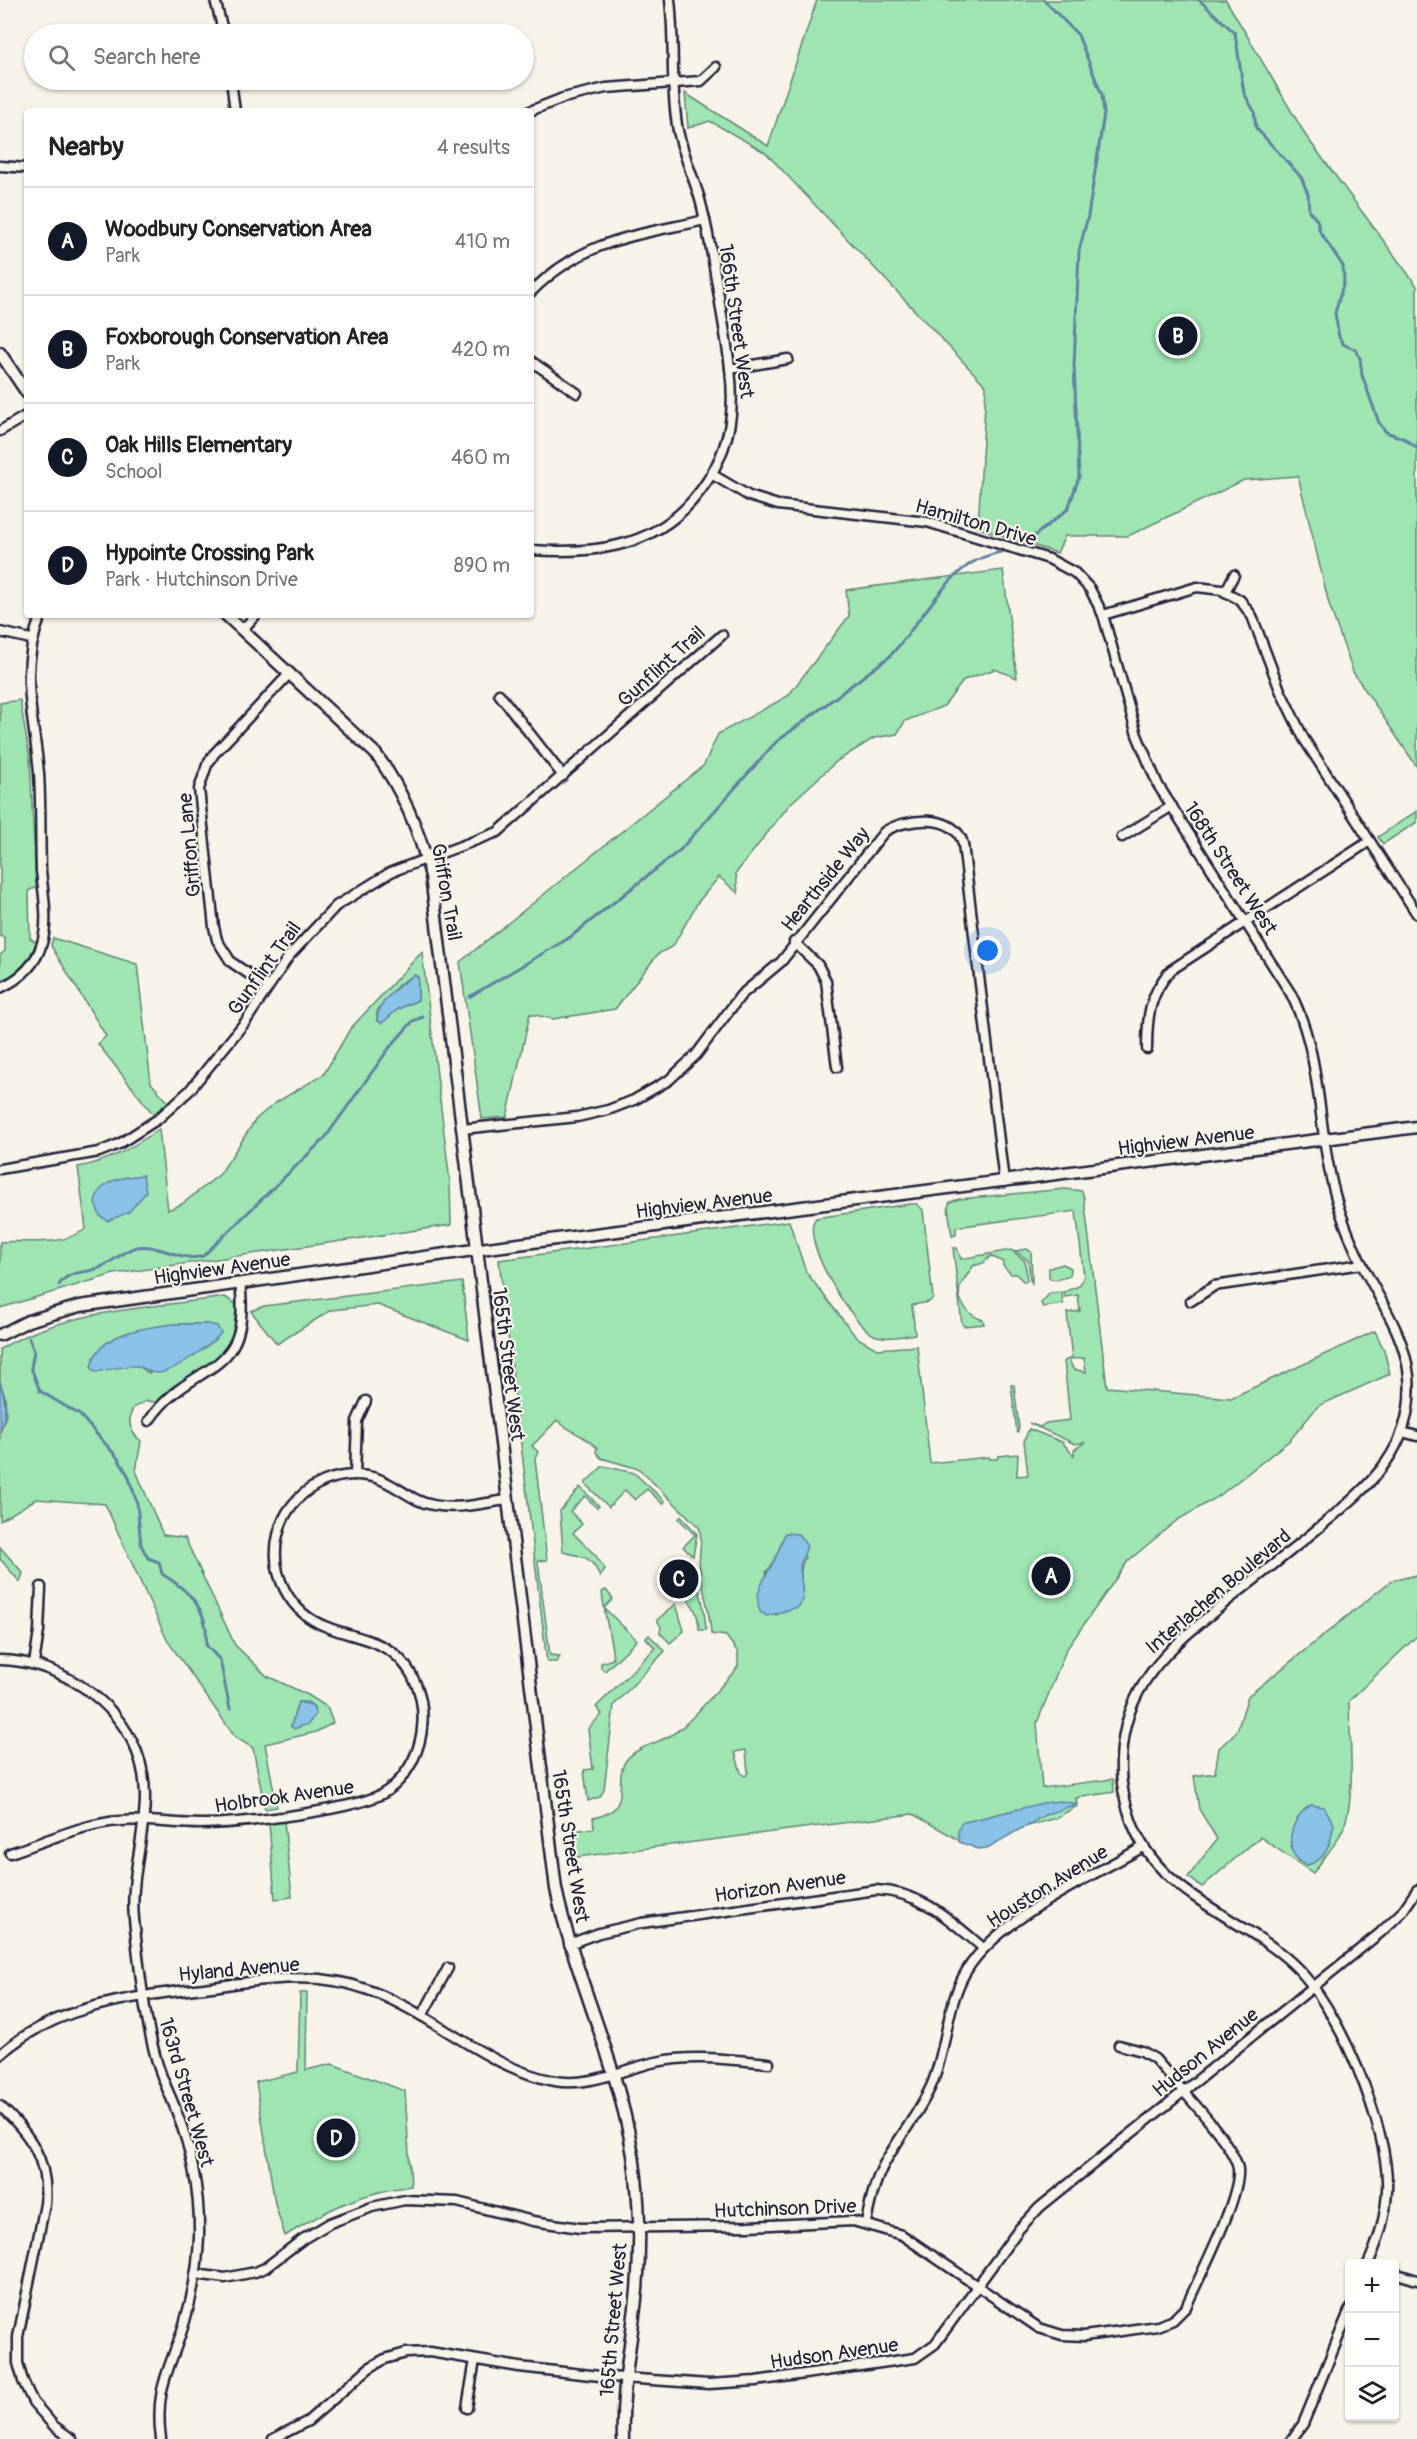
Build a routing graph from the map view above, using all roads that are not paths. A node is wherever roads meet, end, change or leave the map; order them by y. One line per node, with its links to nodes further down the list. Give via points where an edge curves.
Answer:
1 (215, 0): 3 (street)
2 (670, 0): 5 (street, 166th Street West)
3 (221, 24)
4 (716, 68): 5 (street, via 701,81)
5 (674, 84): 8 (street, via 606,88); 11 (street, 166th Street West, via 679,134)
6 (232, 90): 7 (street)
7 (235, 108)
8 (534, 109)
9 (0, 166): 10 (street)
10 (24, 168)
11 (705, 220): 12 (street, via 598,246 556,268); 16 (street, 166th Street West)
12 (534, 289)
13 (0, 353): 17 (street)
14 (788, 359): 16 (street)
15 (534, 363): 18 (street)
16 (730, 369): 21 (street, 166th Street West, via 731,423)
17 (24, 389)
18 (577, 393)
19 (24, 417): 20 (street)
20 (0, 431)
21 (713, 475): 22 (street, 166th Street West, via 686,508 649,534 624,545 584,552); 25 (street, Hamilton Drive, via 749,496 778,505 927,522 1057,562 1084,581)
22 (534, 550)
23 (1234, 575): 24 (street)
24 (1226, 592): 25 (street, via 1208,587 1184,589); 38 (street, via 1240,600 1252,616 1292,717)
25 (1103, 615): 36 (street, 168th Street West, via 1137,735 1158,785)
26 (39, 618): 32 (street)
27 (229, 618): 29 (street, Griffon Trail)
28 (253, 618): 29 (street)
29 (242, 630): 33 (street, Griffon Trail)
30 (0, 632): 32 (street)
31 (722, 635): 35 (street, Gunflint Trail)
32 (31, 639): 44 (street, via 28,699 39,776 45,931 30,967)
33 (290, 673): 39 (street, Griffon Trail, via 356,734 391,774 415,824); 43 (street, Griffon Lane, via 214,754 199,789 217,940 231,962)
34 (499, 694): 35 (street)
35 (563, 776): 39 (street, Gunflint Trail, via 498,832)
36 (1172, 806): 37 (street); 41 (street, 168th Street West)
37 (1122, 837)
38 (1370, 841): 40 (street); 41 (street)
39 (426, 859): 43 (street, Gunflint Trail, via 370,883 336,906 303,938); 48 (street, Griffon Trail, via 434,893)
40 (1417, 914)
41 (1246, 921): 45 (street, via 1182,962 1163,979 1149,1010); 49 (street, 168th Street West, via 1291,994 1308,1030)
42 (794, 942): 46 (street, via 818,965 826,981); 48 (street, Hearthside Way, via 774,968 741,995 696,1055 653,1090 624,1105 587,1115); 51 (street, Hearthside Way, via 889,829 938,821 960,834)
43 (268, 987): 50 (street, Gunflint Trail, via 246,1021 189,1091 138,1132 99,1152)
44 (0, 988)
45 (1147, 1049)
46 (837, 1067)
47 (1417, 1127): 49 (street, Highview Avenue)
48 (462, 1129): 52 (street, Griffon Trail)
49 (1324, 1140): 51 (street, Highview Avenue); 53 (street, Interlachen Boulevard, via 1338,1205)
50 (0, 1170)
51 (1004, 1182): 52 (street, Highview Avenue)
52 (476, 1250): 54 (street, Highview Avenue); 62 (street, 165th Street West)
53 (1362, 1264): 55 (street, via 1214,1286); 59 (street, Interlachen Boulevard, via 1403,1345 1410,1390)
54 (240, 1283): 56 (street, Highview Avenue, via 80,1306 46,1315); 58 (street, via 243,1312 233,1347 217,1366 169,1396)
55 (1191, 1301)
56 (0, 1335)
57 (366, 1401): 61 (street, via 357,1421)
58 (149, 1421)
59 (1402, 1432): 60 (street); 67 (street, Interlachen Boulevard, via 1371,1484 1180,1639 1140,1686 1126,1725 1120,1764 1125,1801)
60 (1417, 1436)
61 (355, 1475): 62 (street, Holbrook Avenue, via 384,1481 430,1505 462,1507); 66 (street, Holbrook Avenue, via 319,1483 291,1506 279,1530 276,1566 290,1599 310,1619 378,1643 395,1655 410,1674 419,1692 423,1718 419,1748 409,1767 386,1792 347,1806 223,1823)
62 (507, 1500): 70 (street, 165th Street West, via 551,1860)
63 (41, 1587): 65 (street)
64 (0, 1660): 65 (street)
65 (34, 1664): 66 (street, 163rd Street West, via 95,1695 118,1719 133,1742 143,1771)
66 (145, 1821): 68 (street, Holbrook Avenue, via 105,1824); 74 (street, 163rd Street West, via 134,1901)
67 (1143, 1847): 71 (street, Houston Avenue, via 1011,1924); 73 (street, Interlachen Boulevard, via 1177,1886 1275,1949)
68 (10, 1853)
69 (1417, 1890): 73 (street, Hudson Avenue, via 1380,1933)
70 (569, 1944): 71 (street, Horizon Avenue, via 642,1923 876,1890 898,1892 928,1903); 79 (street, 165th Street West)
71 (982, 1947): 82 (street, Houston Avenue, via 954,1998 944,2050 932,2083 884,2165 873,2190)
72 (448, 1968): 75 (street)
73 (1314, 1986): 80 (street, Hudson Avenue); 84 (street, Interlachen Boulevard, via 1340,2028 1384,2147 1386,2199)
74 (144, 1996): 75 (street, Hyland Avenue, via 280,1978 321,1979 374,1992); 77 (street, Hyland Avenue, via 106,2003 62,2018 28,2034); 85 (street, 163rd Street West, via 157,2064 181,2123 195,2174 199,2225)
75 (422, 2016): 79 (street, Hyland Avenue, via 529,2075 579,2082)
76 (1119, 2045): 80 (street, Hutchinson Drive, via 1155,2059)
77 (0, 2055)
78 (769, 2062): 79 (street, Hyland Avenue, via 688,2057)
79 (616, 2074): 83 (street, 165th Street West, via 632,2146)
80 (1182, 2092): 88 (street, Hudson Avenue, via 1040,2207 1018,2229); 88 (street, Hutchinson Drive, via 1230,2149 1238,2180 1186,2307 1173,2320 1158,2326 1084,2336 1062,2335 1039,2328)
81 (0, 2106): 94 (street, via 33,2141 46,2185 18,2337 20,2372 41,2412)
82 (866, 2223): 83 (street, Hutchinson Drive, via 834,2220); 88 (street, Hutchinson Drive, via 902,2235)
83 (639, 2228): 85 (street, Hutchinson Drive, via 568,2227 457,2202 405,2200 372,2206 330,2223 255,2272 225,2278); 91 (street, 165th Street West, via 637,2289)
84 (1371, 2259)
85 (195, 2274): 95 (street, 163rd Street West, via 184,2324 164,2377 159,2409)
86 (1399, 2274): 87 (street)
87 (1417, 2280)
88 (976, 2286): 91 (street, Hudson Avenue, via 935,2344 915,2358 736,2383)
89 (1348, 2313): 93 (street)
90 (475, 2360): 91 (street, Hudson Avenue); 92 (street); 96 (street, Hudson Avenue, via 430,2352 386,2359 354,2379 308,2421)
91 (625, 2378): 97 (street, 165th Street West)
92 (467, 2408)
93 (1295, 2438)
94 (72, 2439)
95 (161, 2439)
96 (273, 2439)
97 (624, 2439)

